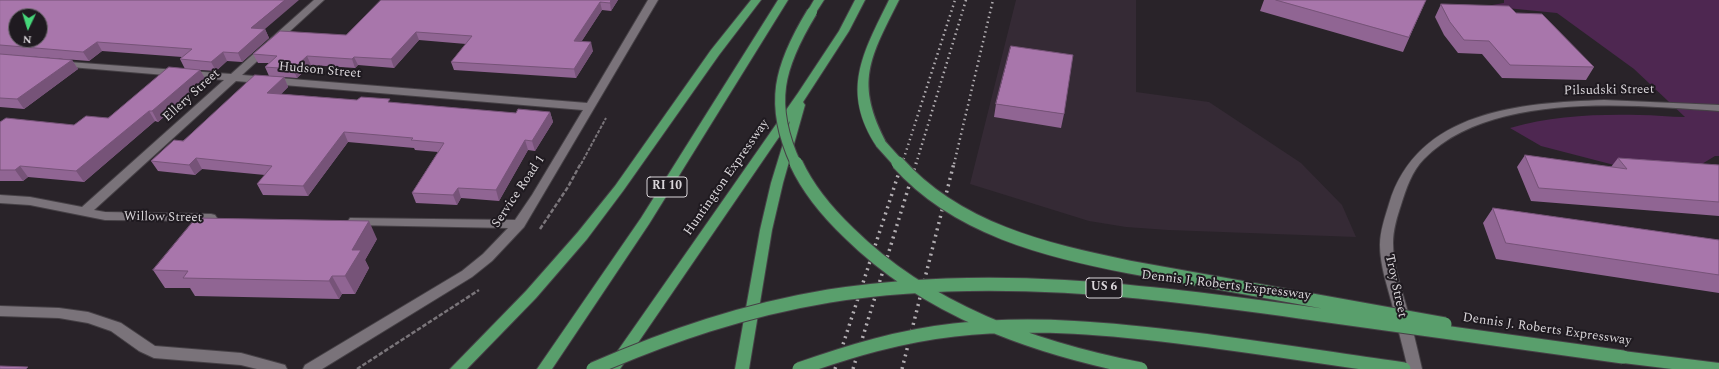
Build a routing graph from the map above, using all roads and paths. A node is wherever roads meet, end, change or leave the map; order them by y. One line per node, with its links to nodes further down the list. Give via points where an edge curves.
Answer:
1 (320, 0): 9 (street, Ellery Street)
2 (653, 0): 11 (street, Service Road 1)
3 (756, 0): 23 (highway, via 709,60 621,185 576,243 508,319)
4 (783, 0): 24 (highway, RI 10, via 645,221)
5 (819, 0): 29 (highway, bridge, via 792,47 784,69 780,112 789,148 800,172 837,223 898,274 966,314 1045,346)
6 (860, 0): 10 (highway, Huntington Expressway, via 844,31)
7 (894, 0): 20 (highway, bridge, via 867,56 862,80 866,115 881,144 907,174 946,204 994,230 1093,260)
8 (46, 62): 9 (street, Hudson Street)
9 (233, 77): 11 (street, Hudson Street); 15 (street, Ellery Street)
10 (804, 94): 26 (highway, Huntington Expressway); 27 (highway, via 777,183 766,230)
11 (590, 107): 18 (street, Service Road 1)
12 (1719, 108): 13 (street, Pilsudski Street, via 1592,102)
13 (1524, 110): 31 (street, Troy Street, via 1480,121 1442,138 1419,157 1401,186 1387,235 1387,248)
14 (0, 199): 15 (street, Willow Street, via 30,201)
15 (83, 213): 16 (street, Willow Street, via 118,217)
16 (222, 219)
17 (342, 221): 18 (street)
18 (520, 224): 22 (street, Service Road 1, via 496,251 467,274)
19 (0, 311): 21 (street, via 46,312 88,318 117,327 142,347 154,352 241,359)
20 (1623, 357): 25 (highway, Dennis J. Roberts Expressway / US 6, bridge, via 1158,293 1070,286 998,284 893,289 788,304 735,316 687,331); 32 (highway, Dennis J. Roberts Expressway / US 6)
21 (280, 369)
22 (310, 369)
23 (457, 369)
24 (544, 369)
25 (593, 369)
26 (612, 369)
27 (742, 369)
28 (799, 369): 30 (highway, bridge, via 860,346 895,338 975,326 1030,325 1167,335)
29 (1141, 369)
30 (1404, 369)
31 (1415, 369)
32 (1719, 369)

